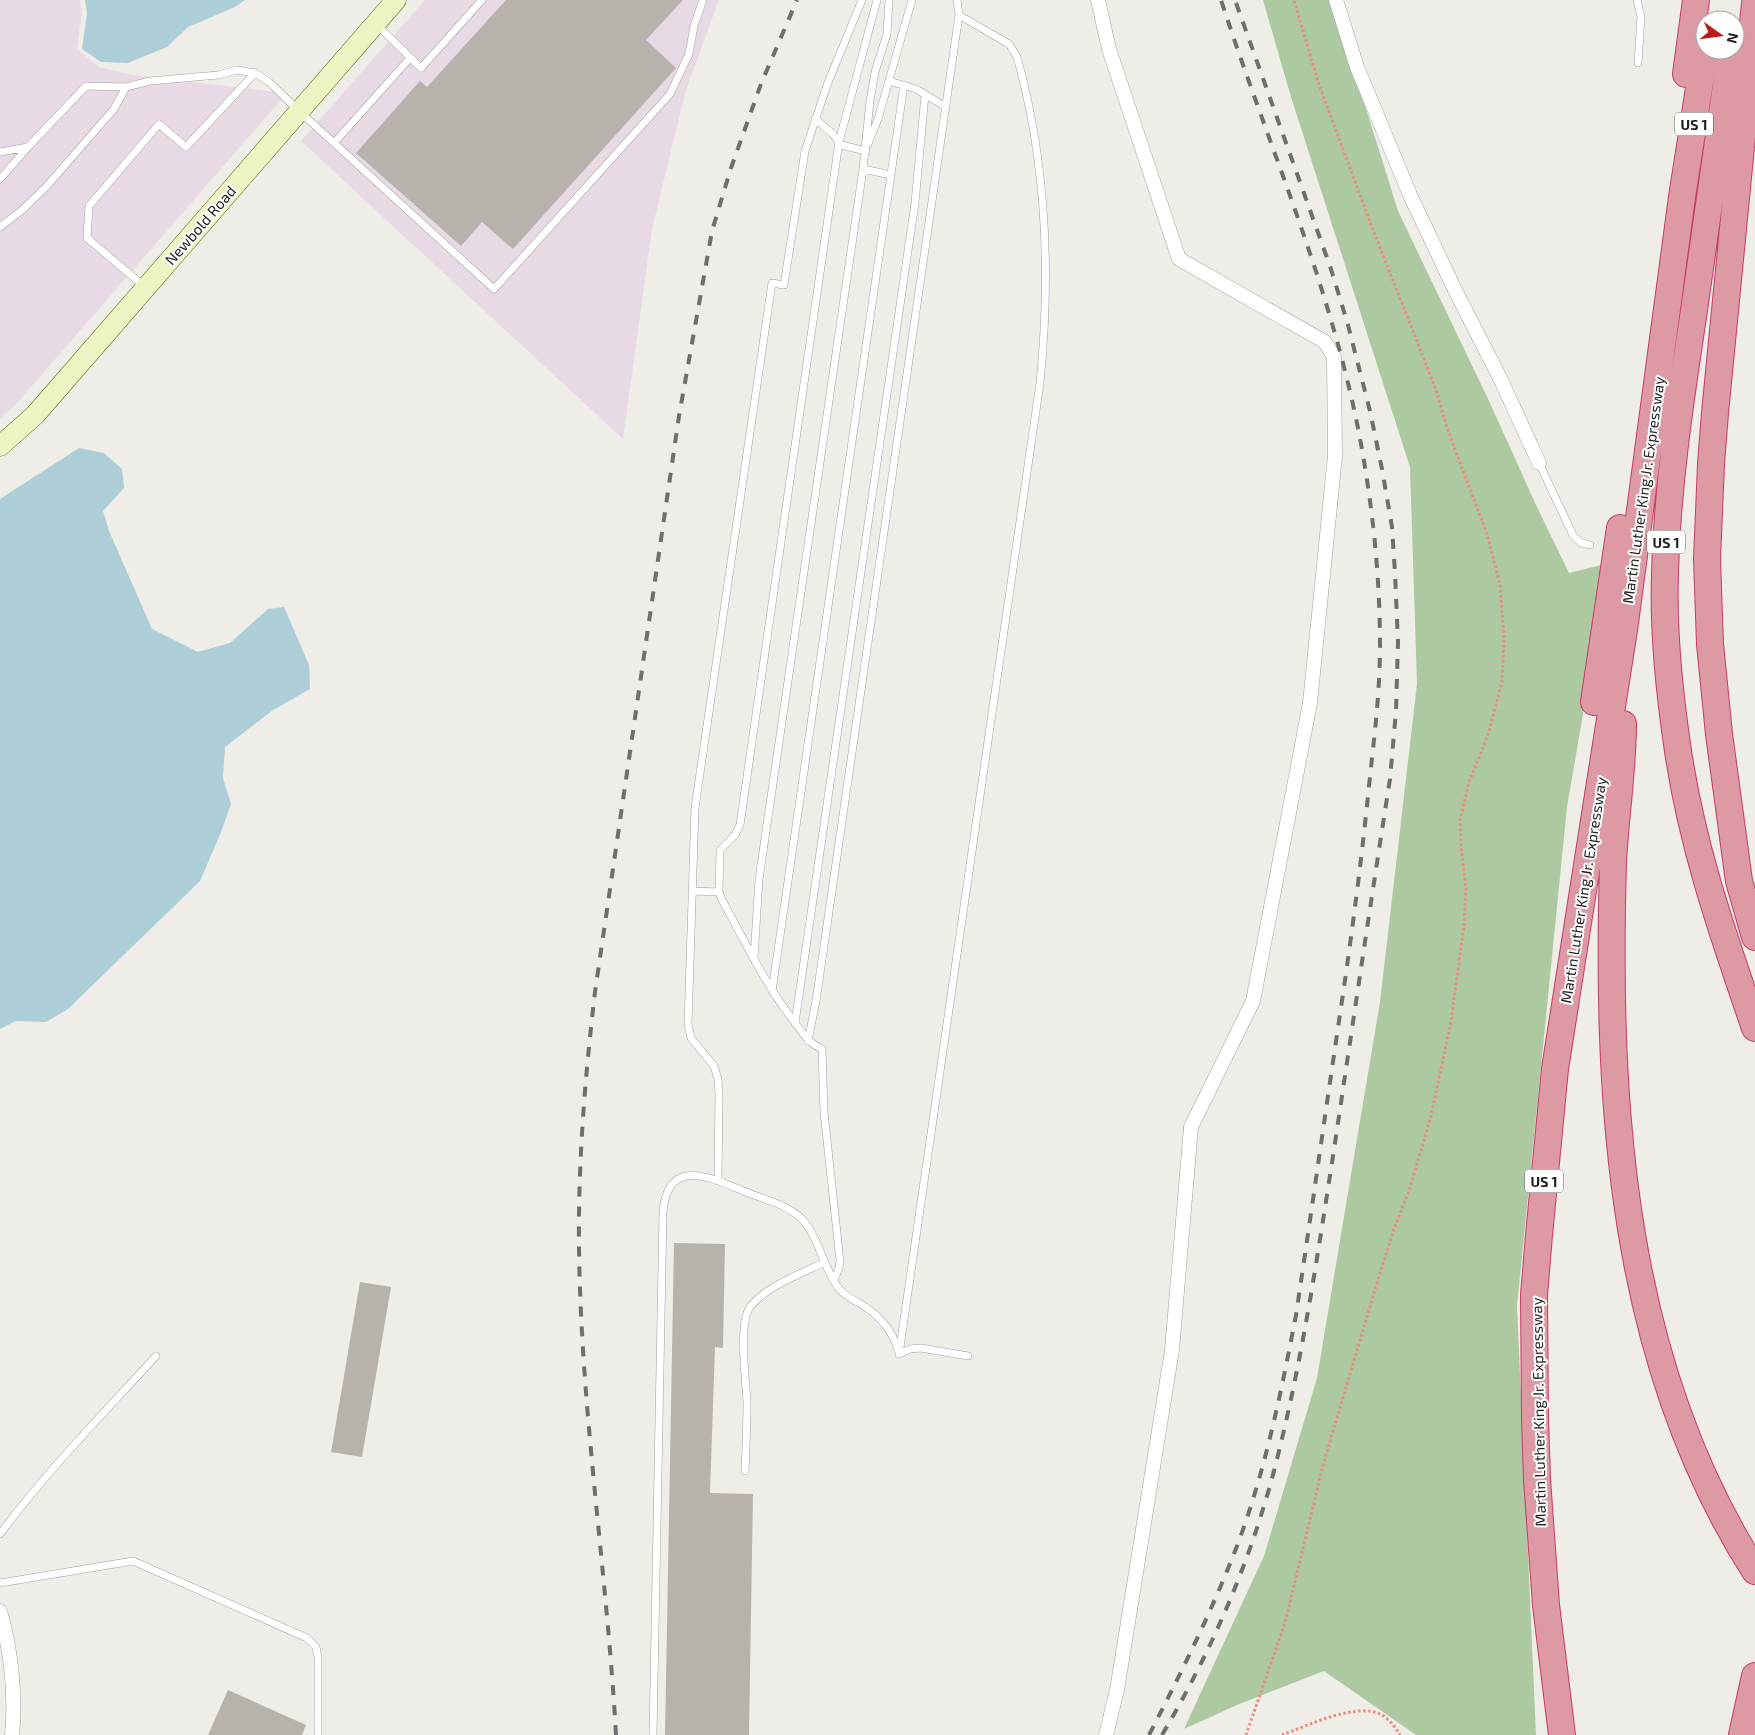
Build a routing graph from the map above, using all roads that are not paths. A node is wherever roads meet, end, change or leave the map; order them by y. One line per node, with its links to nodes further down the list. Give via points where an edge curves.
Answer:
1 (396, 0): 15 (main road, Newbold Road)
2 (482, 0): 16 (lane, via 421,68)
3 (703, 0): 29 (lane, via 689,54 670,94 494,289)
4 (862, 0): 27 (lane)
5 (877, 0): 28 (lane)
6 (889, 0): 32 (lane, via 887,34 870,101)
7 (912, 0): 21 (lane)
8 (957, 0): 14 (lane)
9 (1098, 0): 70 (street, via 1109,49 1179,259 1325,342 1334,357 1335,456 1310,703 1253,1001 1191,1127 1172,1350 1117,1690)
10 (1336, 0): 41 (street, via 1357,66 1410,195)
11 (1637, 0): 19 (lane, via 1641,17)
12 (1696, 0): 54 (highway, via 1586,759)
13 (1755, 3): 39 (highway)
14 (959, 15): 25 (lane); 58 (lane, via 1009,44 1018,57 1041,176 1046,231 1046,305 1038,392)
15 (375, 24): 16 (lane); 26 (main road, Newbold Road)
16 (410, 58): 29 (lane)
17 (1703, 60): 43 (highway, Martin Luther King Jr. Expressway / US 1)
18 (1730, 60): 52 (highway, Martin Luther King Jr. Expressway / US 1, via 1674,449 1666,551 1665,619 1676,743 1692,826 1714,907)
19 (1638, 63)
20 (255, 73): 23 (lane, via 237,70); 26 (lane, via 270,82); 38 (lane, via 186,148 159,124 89,206 86,238)
21 (889, 81): 22 (lane); 32 (lane)
22 (904, 84): 24 (lane); 35 (lane)
23 (126, 87): 30 (lane, via 86,86); 37 (lane, via 114,109 46,187)
24 (925, 95): 25 (lane); 51 (lane, via 915,202)
25 (946, 107): 53 (lane, via 818,991)
26 (299, 111): 29 (lane); 38 (main road, Newbold Road)
27 (815, 119): 28 (lane); 46 (lane, via 802,165 784,285 772,283 695,808)
28 (839, 142): 32 (lane, via 846,147); 47 (lane, via 740,825 720,850)
29 (334, 143)
30 (28, 147): 33 (lane); 36 (lane)
31 (1755, 150): 39 (highway)
32 (866, 151): 34 (lane)
33 (0, 152)
34 (863, 169): 35 (lane); 49 (lane, via 759,879)
35 (891, 175): 50 (lane)
36 (0, 179)
37 (0, 227)
38 (145, 287): 40 (main road, Newbold Road, via 35,415)
39 (1720, 362): 44 (highway, via 1710,473 1708,601 1714,691)
40 (0, 446)
41 (1539, 463): 42 (lane, via 1573,535 1581,543)
42 (1590, 545)
43 (1624, 630): 54 (highway, Martin Luther King Jr. Expressway / US 1); 63 (highway, via 1623,735 1613,862 1612,988 1618,1110 1631,1233 1662,1368 1693,1456)
44 (1726, 778): 45 (highway); 48 (highway, via 1739,881)
45 (1755, 884)
46 (692, 891): 47 (lane); 55 (lane, via 689,1031 694,1043 714,1066 718,1079)
47 (719, 892): 49 (lane)
48 (1755, 937)
49 (754, 960): 50 (lane)
50 (772, 991): 51 (lane)
51 (795, 1023): 53 (lane)
52 (1755, 1028)
53 (808, 1041): 57 (lane, via 822,1050 824,1112 840,1261)
54 (1555, 1069): 71 (highway, Martin Luther King Jr. Expressway / US 1, via 1534,1295 1534,1410 1546,1606)
55 (718, 1181): 56 (lane, via 796,1214 805,1223); 69 (lane, via 696,1175 681,1178 670,1187 664,1206)
56 (825, 1262): 57 (lane); 61 (lane, via 765,1294 755,1301 746,1315)
57 (834, 1280): 58 (lane, via 844,1294 883,1321 895,1339)
58 (899, 1354): 60 (lane, via 921,1348)
59 (156, 1356): 62 (lane)
60 (968, 1356)
61 (745, 1471)
62 (0, 1534)
63 (1755, 1571)
64 (0, 1583): 68 (lane, via 133,1561 307,1638 316,1647 318,1657)
65 (0, 1611): 67 (street, via 12,1686)
66 (1755, 1676): 72 (highway)
67 (12, 1735)
68 (318, 1735)
69 (654, 1735)
70 (1106, 1735)
71 (1562, 1735)
72 (1742, 1735)

